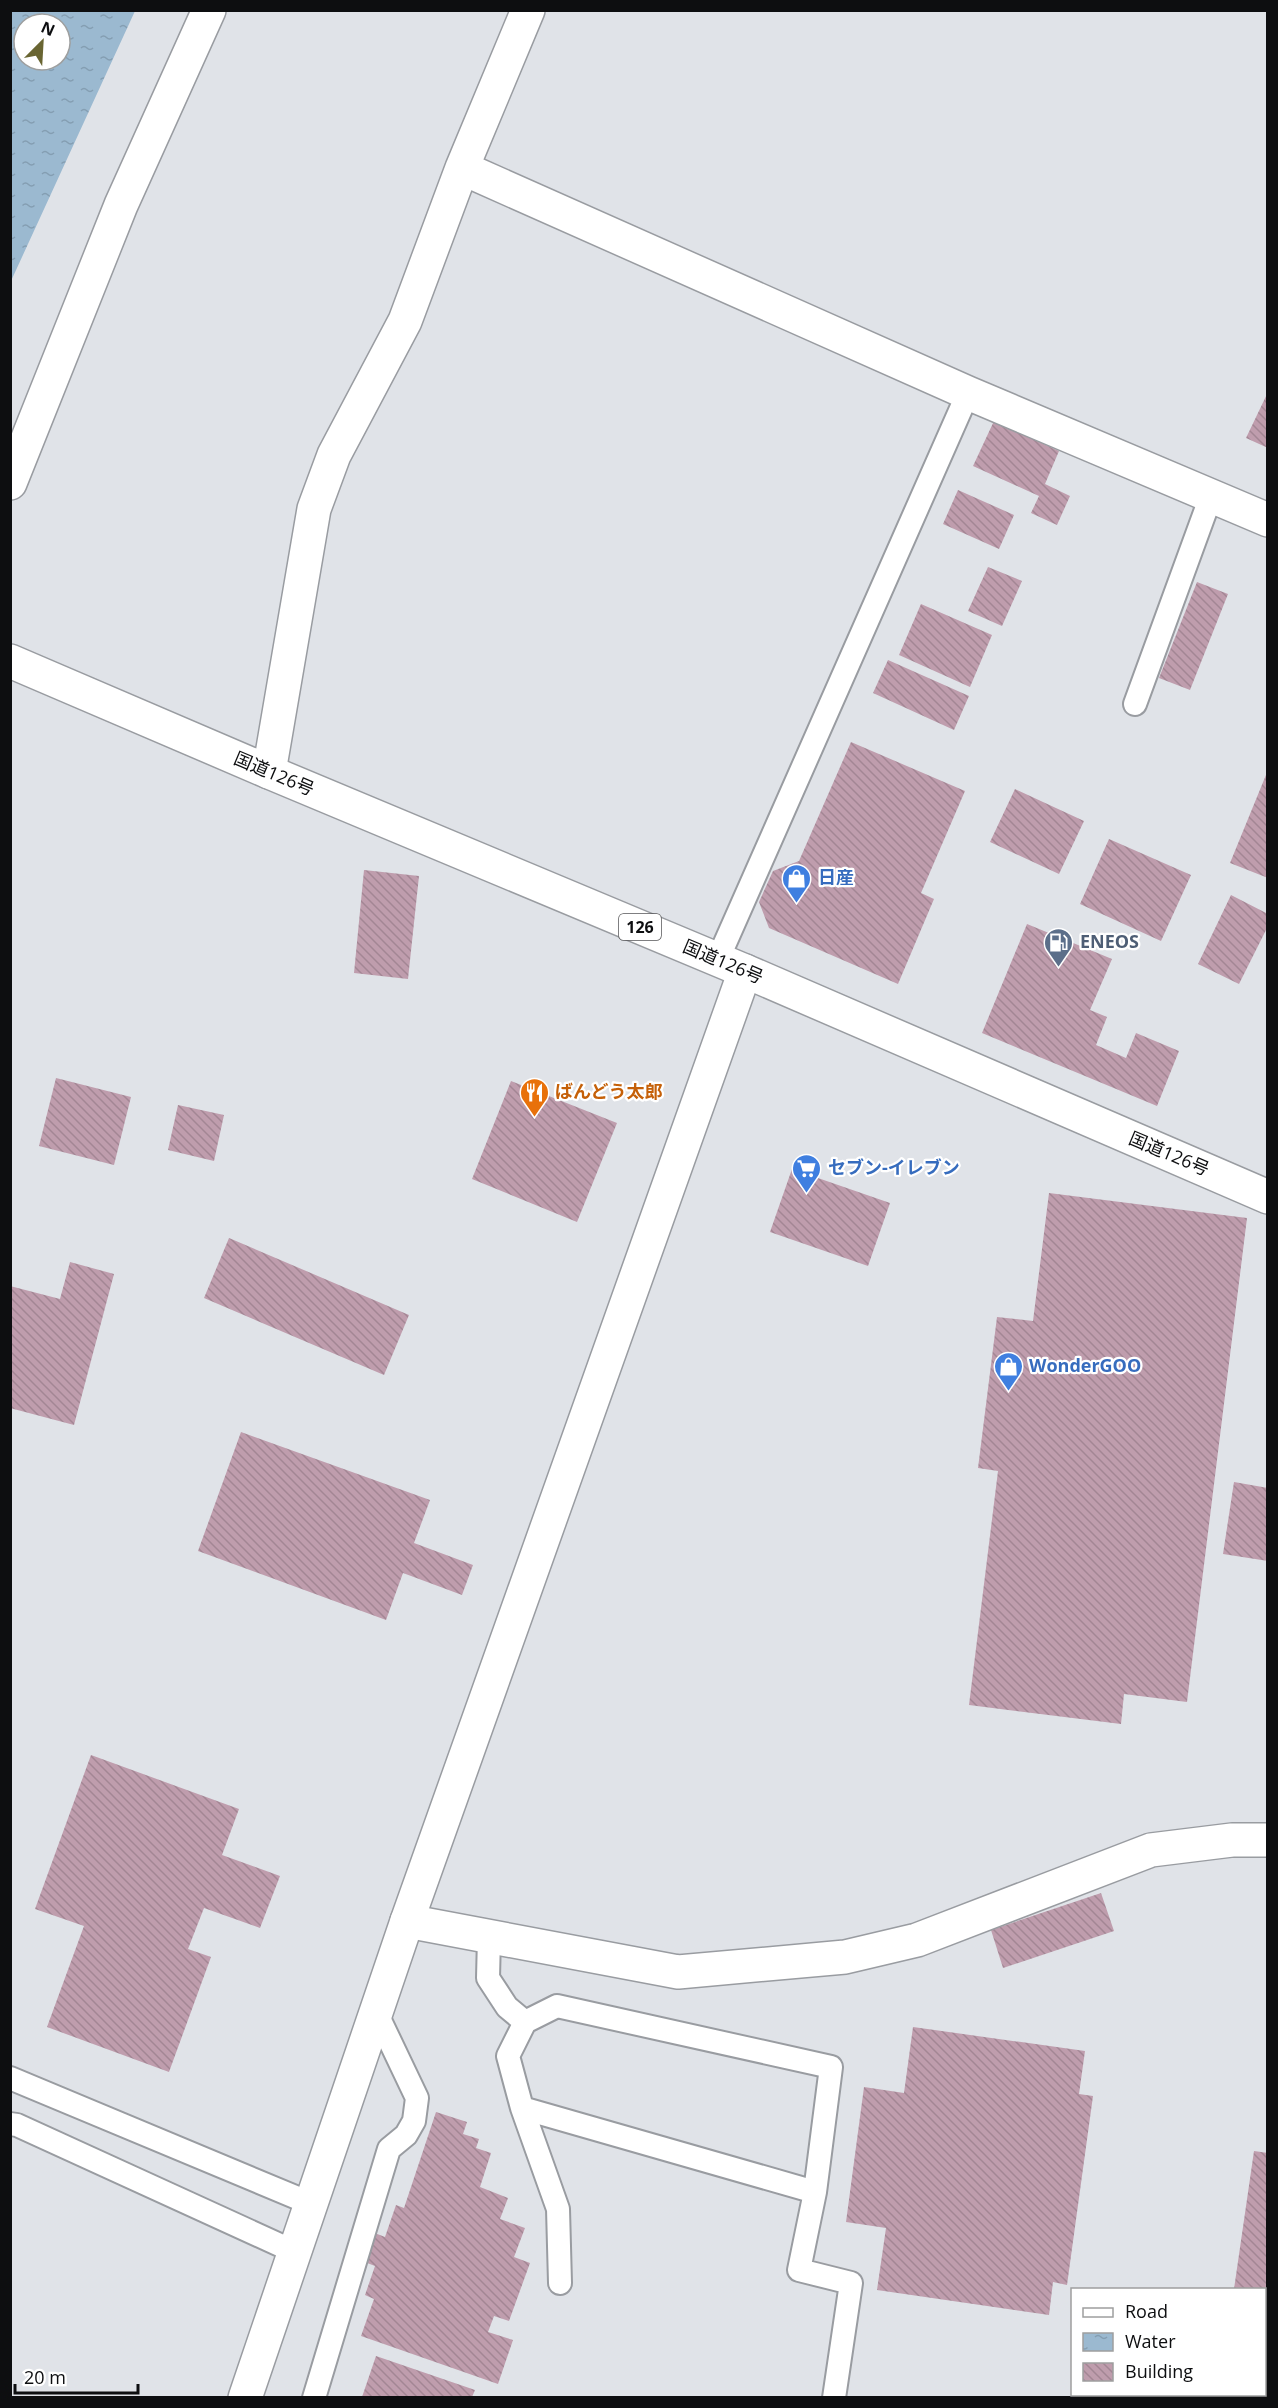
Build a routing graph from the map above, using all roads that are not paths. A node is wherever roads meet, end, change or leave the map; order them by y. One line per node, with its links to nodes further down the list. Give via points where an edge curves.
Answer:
1 (209, 10): 5 (main road, via 121,205)
2 (528, 10): 3 (main road)
3 (462, 168): 4 (main road); 10 (main road, via 405,321 334,455 314,509)
4 (968, 393): 6 (main road); 11 (lane)
5 (10, 483)
6 (1211, 496): 7 (main road); 9 (lane)
7 (1268, 520)
8 (10, 661): 10 (main road, 国道126号 / 126)
9 (1135, 704)
10 (269, 772): 11 (main road, 国道126号 / 126)
11 (731, 965): 12 (main road, 国道126号 / 126); 14 (main road)
12 (1268, 1197)
13 (1268, 1840): 15 (main road, via 1232,1840 1151,1850 917,1940 845,1957 678,1972)
14 (407, 1921): 15 (main road); 16 (main road)
15 (489, 1937): 17 (lane, via 488,1978 507,2007)
16 (376, 2012): 22 (main road); 26 (lane, via 417,2098 414,2121 406,2135 389,2148)
17 (525, 2022): 19 (lane, via 508,2056); 21 (lane, via 557,2006 831,2067)
18 (10, 2078): 22 (lane)
19 (522, 2108): 21 (lane); 24 (lane, via 558,2209)
20 (10, 2124): 23 (lane)
21 (814, 2192): 27 (lane, via 799,2270 850,2283)
22 (312, 2204): 23 (main road)
23 (295, 2252): 25 (main road)
24 (560, 2283)
25 (245, 2397)
26 (314, 2397)
27 (834, 2397)

